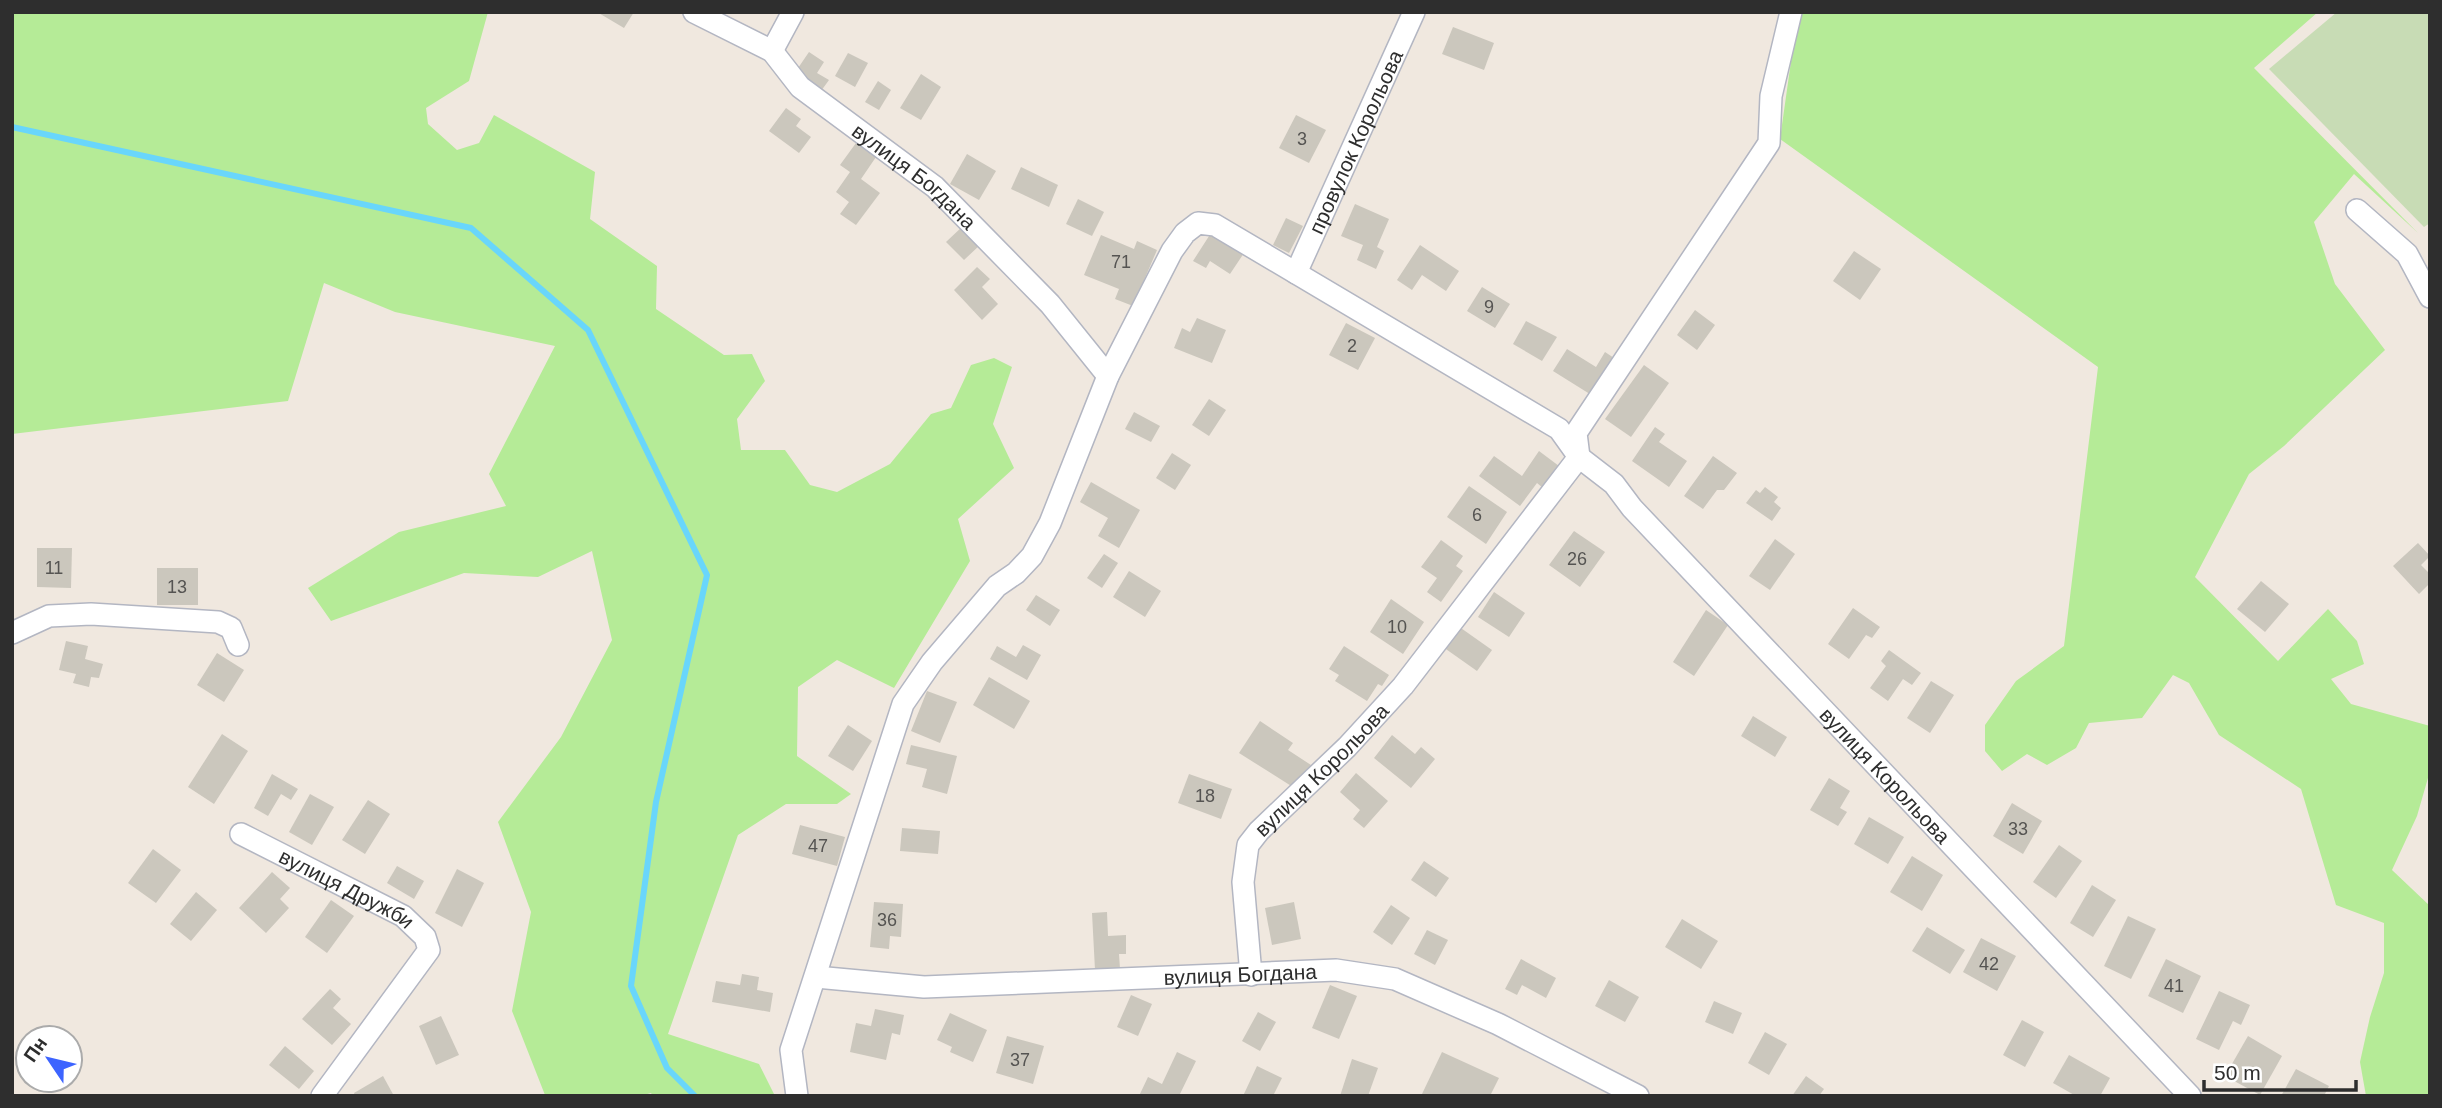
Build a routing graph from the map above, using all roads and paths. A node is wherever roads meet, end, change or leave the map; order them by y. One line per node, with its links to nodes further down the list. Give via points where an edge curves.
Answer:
1 (694, 12): 5 (street, вулиця Богдана)
2 (793, 12): 5 (street)
3 (1415, 12): 7 (street, провулок Корольова)
4 (1791, 12): 10 (street, via 1770,96 1769,143 1576,433)
5 (772, 51): 9 (street, вулиця Богдана, via 800,87 935,187 1050,304)
6 (2357, 210): 8 (street, via 2407,254)
7 (1296, 272): 9 (street, вулиця Корольова, via 1215,225 1198,223 1172,251); 10 (street, вулиця Корольова, via 1534,412 1559,429)
8 (2430, 297)
9 (1108, 376): 15 (street, via 1050,523 1032,556 997,586 903,704)
10 (1579, 457): 14 (street, вулиця Корольова, via 1403,686 1248,845 1243,882); 19 (street, вулиця Корольова, via 1614,484)
11 (12, 633): 12 (street, via 49,616 91,614 218,622 231,628)
12 (238, 645)
13 (241, 834): 16 (street, вулиця Дружби, via 403,916 425,937 429,950)
14 (1251, 975): 15 (street, вулиця Богдана, via 924,986); 18 (street, вулиця Богдана, via 1336,971 1395,979 1498,1024)
15 (816, 977): 17 (street, via 791,1050)
16 (322, 1096)
17 (797, 1096)
18 (1638, 1096)
19 (2190, 1096)

